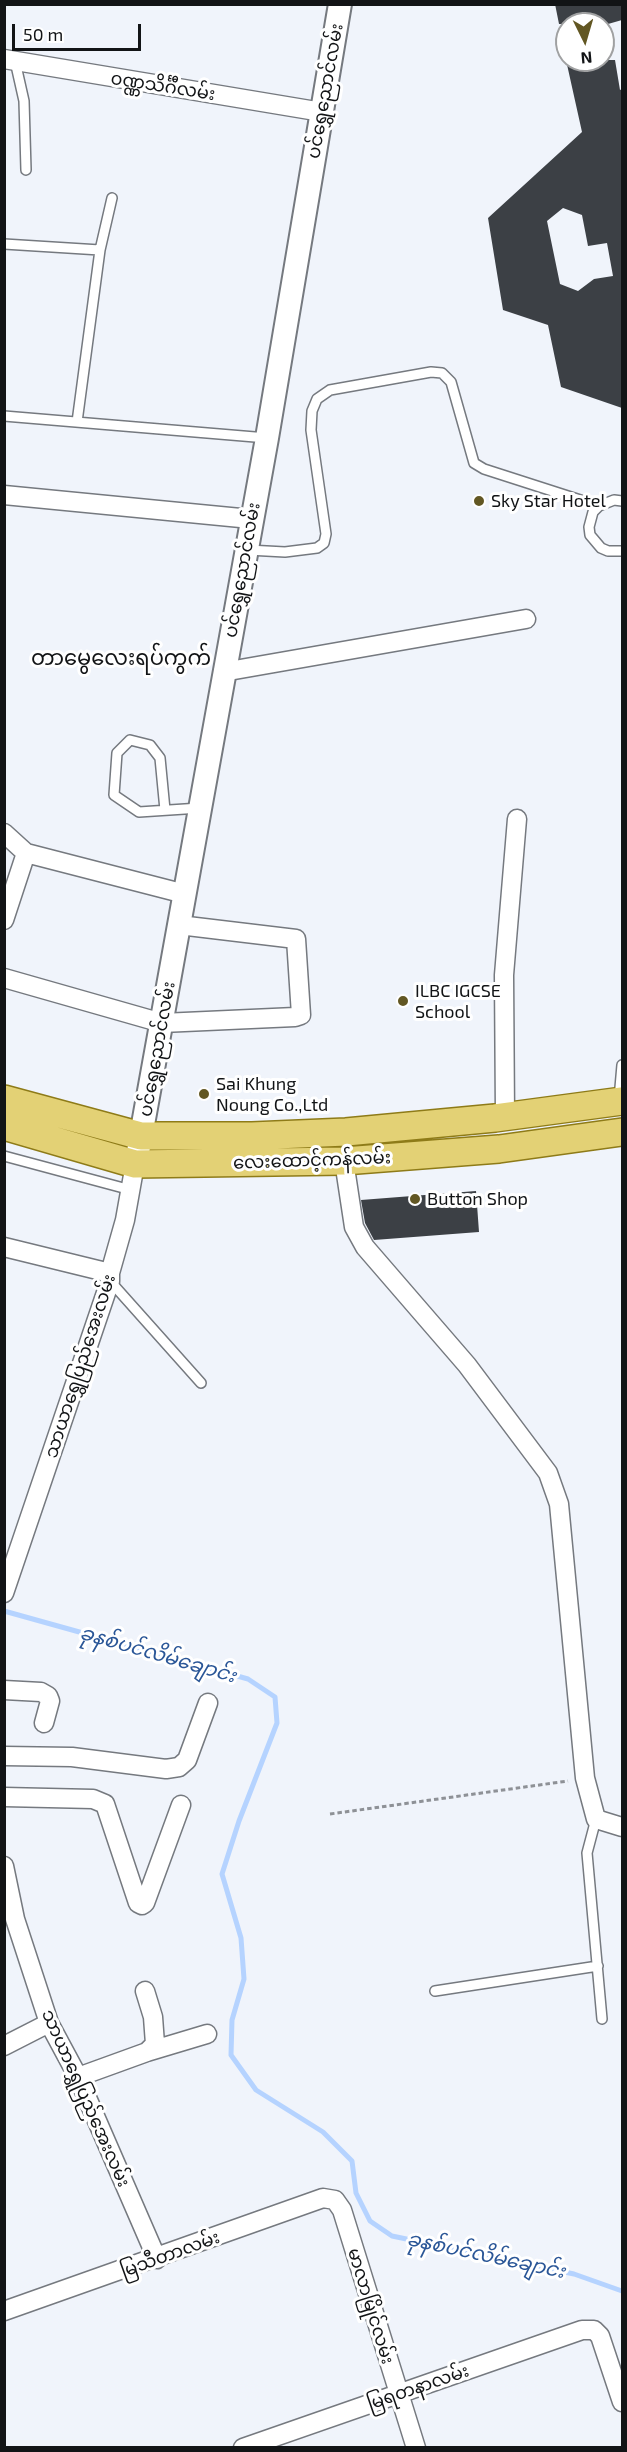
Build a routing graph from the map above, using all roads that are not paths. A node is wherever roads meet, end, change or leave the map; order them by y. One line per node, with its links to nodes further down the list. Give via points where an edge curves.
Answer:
1 (340, 4): 3 (street, ပင်ရွှေညောင်လမ်း)
2 (10, 60): 3 (street, ၀ဏ္ဏသိင်္ဂီလမ်း); 4 (lane, via 24,101)
3 (322, 112): 10 (street, ပင်ရွှေညောင်လမ်း)
4 (26, 170)
5 (112, 198): 7 (lane)
6 (4, 244): 7 (lane)
7 (100, 250): 9 (lane)
8 (4, 416): 9 (lane)
9 (77, 422): 10 (lane)
10 (267, 438): 14 (street, ပင်ရွှေညောင်လမ်း)
11 (4, 495): 14 (street)
12 (622, 501): 13 (lane)
13 (599, 506): 15 (lane, via 474,463 451,382 442,373 431,372 330,390 317,399 311,430 326,534 324,543 317,548 285,552); 16 (lane, via 590,519 590,535 601,548)
14 (251, 519): 15 (street, ပင်ရွှေညောင်လမ်း)
15 (246, 549): 18 (street, ပင်ရွှေညောင်လမ်း)
16 (622, 551)
17 (526, 619): 18 (street)
18 (223, 672): 19 (street, ပင်ရွှေညောင်လမ်း)
19 (200, 808): 20 (lane); 24 (street, ပင်ရွှေညောင်လမ်း)
20 (165, 810): 20 (lane, via 160,758 150,745 130,740 117,753 114,795 139,812)
21 (517, 819): 32 (street, via 504,975)
22 (4, 833): 23 (street)
23 (26, 853): 24 (street); 25 (street)
24 (185, 894): 26 (street, ပင်ရွှေညောင်လမ်း)
25 (4, 920)
26 (179, 925): 28 (street, ပင်ရွှေညောင်လမ်း); 28 (street, via 296,939 301,1015)
27 (4, 978): 28 (street)
28 (162, 1023): 35 (street, ပင်ရွှေညောင်လမ်း)
29 (622, 1065): 31 (lane)
30 (4, 1099): 35 (main road, လေးထောင့်ကန်လမ်း)
31 (621, 1101): 32 (main road, လေးထောင့်ကန်လမ်း)
32 (500, 1117): 35 (main road, လေးထောင့်ကန်လမ်း, via 346,1132); 36 (main road)
33 (4, 1126): 39 (main road, လေးထောင့်ကန်လမ်း)
34 (622, 1132): 36 (main road, လေးထောင့်ကန်လမ်း)
35 (141, 1136): 39 (street, သာယာရွှေပြည်အေးလမ်း)
36 (499, 1149): 38 (main road, လေးထောင့်ကန်လမ်း)
37 (4, 1156): 40 (lane)
38 (344, 1161): 39 (main road, လေးထောင့်ကန်လမ်း); 51 (street, via 354,1227 365,1246 467,1365 548,1473 559,1504 585,1778)
39 (135, 1164): 40 (street, သာယာရွှေပြည်အေးလမ်း)
40 (131, 1190): 42 (street, သာယာရွှေပြည်အေးလမ်း)
41 (4, 1247): 42 (street)
42 (110, 1277): 43 (lane); 44 (street, သာယာရွှေပြည်အေးလမ်း)
43 (201, 1383)
44 (6, 1581)
45 (4, 1689): 47 (street, via 48,1696)
46 (208, 1703): 48 (street, via 187,1760 179,1767 81,1757)
47 (44, 1723)
48 (4, 1756)
49 (4, 1797): 50 (street, via 93,1799 105,1804 138,1903 142,1905)
50 (182, 1805)
51 (596, 1819): 52 (street); 54 (lane, via 587,1853)
52 (622, 1827)
53 (4, 1866): 58 (street, သာယာရွှေပြည်အေးလမ်း, via 15,1919)
54 (598, 1965): 56 (lane); 57 (lane)
55 (145, 1991): 61 (street, via 153,2017 155,2044)
56 (435, 1991)
57 (602, 2019)
58 (49, 2023): 60 (street); 62 (street, သာယာရွှေပြည်အေးလမ်း)
59 (207, 2034): 61 (street)
60 (4, 2046)
61 (147, 2052): 62 (street)
62 (78, 2077): 64 (street, သာယာရွှေပြည်အေးလမ်း)
63 (335, 2200): 64 (street, မြသီတာလမ်း, via 323,2198); 66 (street, မာလာမြိုင်လမ်း, via 342,2210)
64 (157, 2259): 65 (street, မြသီတာလမ်း)
65 (4, 2312)
66 (398, 2394): 67 (street, မြရတနာလမ်း, via 582,2330 600,2336); 68 (street, မြရတနာလမ်း); 69 (street, မာလာမြိုင်လမ်း)
67 (622, 2402)
68 (243, 2448)
69 (416, 2448)

